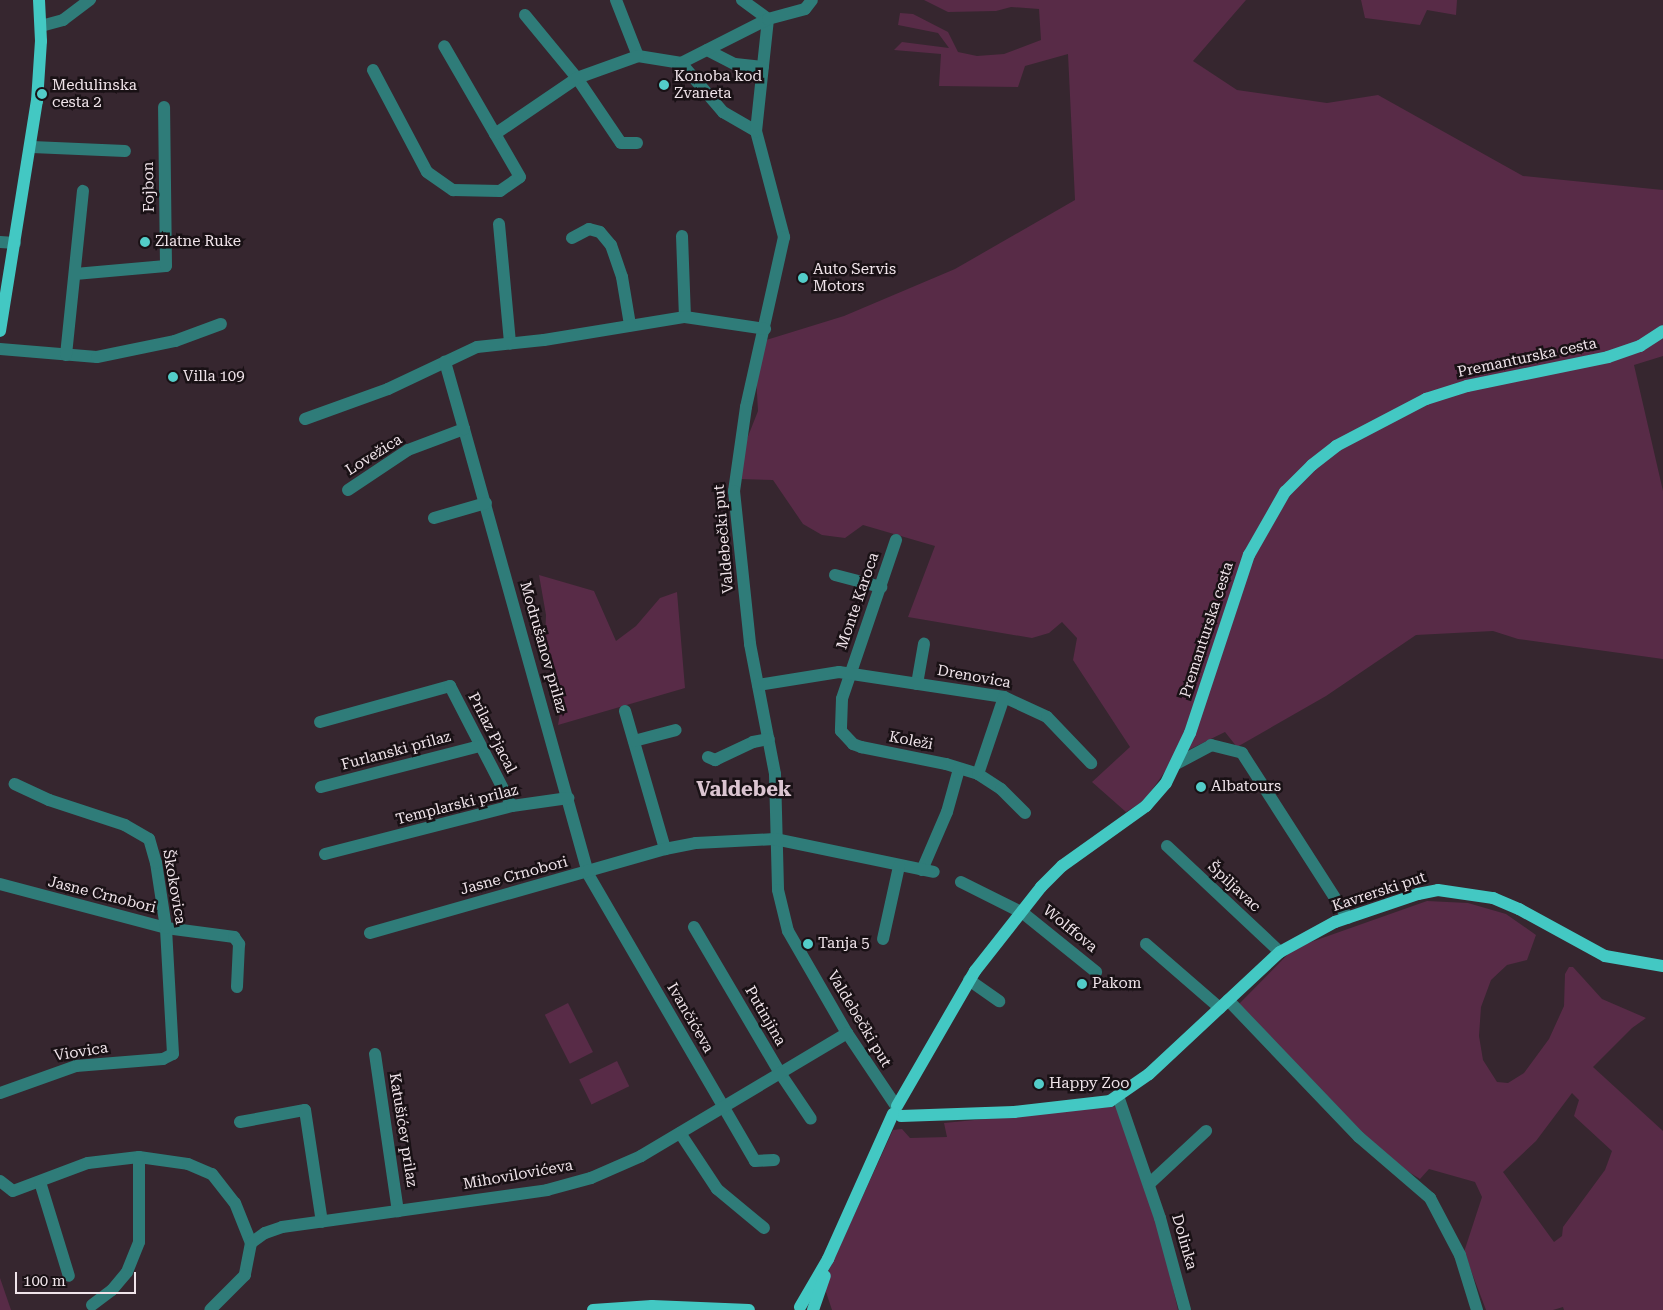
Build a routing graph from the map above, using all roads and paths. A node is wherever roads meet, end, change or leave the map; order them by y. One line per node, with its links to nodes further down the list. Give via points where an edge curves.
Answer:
1 (39, 0): 8 (main road)
2 (90, 0): 8 (street, via 57,24)
3 (616, 0): 11 (street)
4 (742, 0): 7 (street)
5 (812, 0): 7 (street, via 805,9)
6 (525, 15): 15 (street)
7 (768, 19): 10 (street); 13 (street)
8 (41, 26): 20 (main road)
9 (444, 46): 18 (street)
10 (707, 50): 12 (street); 13 (street, via 734,64)
11 (638, 56): 12 (street); 15 (street)
12 (681, 63): 17 (street, via 723,112)
13 (763, 67): 17 (street)
14 (373, 70): 18 (street, via 428,172 453,190 500,191 520,177)
15 (577, 78): 18 (street); 19 (street, via 621,143)
16 (164, 107): 28 (street, Fojbon, via 166,266)
17 (756, 131): 32 (street, Valdebečki put, via 784,237)
18 (496, 134)
19 (637, 143)
20 (32, 147): 21 (street); 27 (main road)
21 (125, 151)
22 (83, 192): 28 (street)
23 (499, 224): 35 (street)
24 (682, 236): 29 (street)
25 (572, 238): 31 (street, via 589,229 600,232 611,245 622,277)
26 (0, 242): 27 (street)
27 (15, 243): 33 (main road)
28 (75, 274): 37 (street)
29 (685, 317): 31 (street); 32 (street)
30 (221, 324): 37 (street, via 175,341 128,353 97,357)
31 (630, 325): 35 (street, via 544,340)
32 (765, 328): 50 (street, Valdebečki put, via 741,434 734,492 750,644)
33 (0, 331)
34 (1663, 331): 60 (main road, Premanturska cesta, via 1640,346 1608,357 1467,386 1426,399 1332,449 1285,492 1249,555 1190,732)
35 (510, 342): 38 (street, via 477,347)
36 (0, 350): 37 (street)
37 (66, 355)
38 (445, 362): 39 (street, via 388,389); 40 (street)
39 (305, 419)
40 (464, 429): 41 (street, Lovežica, via 408,450); 42 (street, Modrušanov prilaz)
41 (348, 490)
42 (486, 504): 43 (street); 65 (street, Modrušanov prilaz)
43 (434, 518)
44 (896, 540): 46 (street, Monte Karoca)
45 (835, 576): 46 (street)
46 (880, 587): 48 (street, Monte Karoca)
47 (924, 644): 49 (street, Drenovica)
48 (851, 673): 49 (street, Drenovica); 50 (street, Drenovica, via 827,673); 61 (street, Koleži, via 840,716 841,731 846,739 861,747)
49 (918, 684): 51 (street, Drenovica)
50 (758, 685): 55 (street, Valdebečki put)
51 (1004, 697): 59 (street, Drenovica, via 1047,717); 62 (street)
52 (625, 711): 56 (street)
53 (320, 722): 57 (street, Prilaz Pjacal, via 450,686)
54 (676, 730): 56 (street)
55 (768, 740): 58 (street, via 753,742 715,760); 68 (street, Valdebečki put, via 775,774)
56 (634, 741): 70 (street)
57 (479, 746): 64 (street, Furlanski prilaz); 66 (street, Prilaz Pjacal)
58 (708, 757)
59 (1091, 763)
60 (1176, 764): 76 (main road, Premanturska cesta, via 1146,806 1062,866); 77 (street, via 1211,745 1242,753)
61 (959, 769): 62 (street, Koleži); 72 (street, Jasne Crnobori, via 928,871)
62 (978, 774): 67 (street, Koleži, via 1001,789)
63 (14, 784): 79 (street, Škokovica, via 49,800 125,825 149,839)
64 (321, 787)
65 (568, 798): 66 (street, Templarski prilaz); 73 (street, Modrušanov prilaz)
66 (512, 806): 71 (street, Templarski prilaz)
67 (1025, 813)
68 (775, 839): 70 (street, Jasne Crnobori, via 723,841); 72 (street, Jasne Crnobori); 90 (street, Valdebečki put, via 778,890 788,931)
69 (1167, 846): 83 (street, Špiljavac)
70 (665, 849): 73 (street, Jasne Crnobori)
71 (325, 854)
72 (898, 866): 81 (street)
73 (588, 874): 80 (street, Jasne Crnobori); 96 (street, Ivančićeva)
74 (961, 882): 76 (street, Wolffova)
75 (0, 884): 79 (street, Jasne Crnobori)
76 (1023, 912): 85 (street, Wolffova); 86 (main road, Premanturska cesta)
77 (1348, 918): 83 (main road, Kavrerski put); 84 (main road, Kavrerski put, via 1418,894 1438,890 1465,892 1519,909 1605,956)
78 (694, 927): 93 (street, Putinjina)
79 (166, 928): 87 (street, Jasne Crnobori, via 234,936 239,944); 92 (street, Škokovica, via 167,995 173,1027)
80 (370, 933)
81 (883, 939)
82 (1146, 944): 89 (street)
83 (1280, 952): 89 (main road, Kavrerski put)
84 (1663, 966)
85 (1096, 972)
86 (969, 980): 88 (street); 97 (main road, Premanturska cesta)
87 (237, 987)
88 (999, 1001)
89 (1224, 1004): 95 (main road, Kavrerski put, via 1149,1074); 122 (street, via 1359,1137 1430,1198 1460,1255)
90 (847, 1033): 93 (street, Mihovilovićeva); 97 (street, Valdebečki put)
91 (375, 1054): 107 (street, Katušićev prilaz)
92 (170, 1056): 94 (street, Viovica, via 76,1066)
93 (780, 1073): 96 (street, Mihovilovićeva); 98 (street, Putinjina)
94 (0, 1093)
95 (1118, 1096): 97 (main road, Kavrerski put, via 1098,1104 1014,1112); 105 (street, Dolinka)
96 (722, 1106): 101 (street, Mihovilovićeva); 103 (street, Ivančićeva, via 754,1161)
97 (898, 1110): 111 (main road, Premanturska cesta)
98 (811, 1119)
99 (240, 1122): 108 (street, via 305,1110)
100 (1206, 1131): 105 (street)
101 (680, 1133): 107 (street, Mihovilovićeva, via 641,1156 568,1185); 109 (street, via 717,1189)
102 (139, 1157): 104 (street, via 88,1163); 110 (street, via 188,1164 212,1174 235,1203); 114 (street, via 139,1242 127,1272 112,1290)
103 (774, 1160)
104 (40, 1182): 106 (street); 112 (street)
105 (1149, 1184): 121 (street, Dolinka)
106 (5, 1186)
107 (398, 1211): 108 (street, Mihovilovićeva)
108 (322, 1222): 110 (street, Mihovilovićeva, via 265,1233)
109 (764, 1228)
110 (251, 1243): 116 (street, via 245,1275)
111 (828, 1259): 113 (main road, Premanturska cesta); 115 (main road, Premanturska cesta)
112 (69, 1276)
113 (820, 1293): 119 (main road, Premanturska cesta); 120 (main road)
114 (92, 1305)
115 (800, 1309)
116 (210, 1310)
117 (593, 1310): 118 (main road, via 652,1306)
118 (745, 1310)
119 (813, 1310)
120 (824, 1310)
121 (1185, 1310)
122 (1477, 1310)

